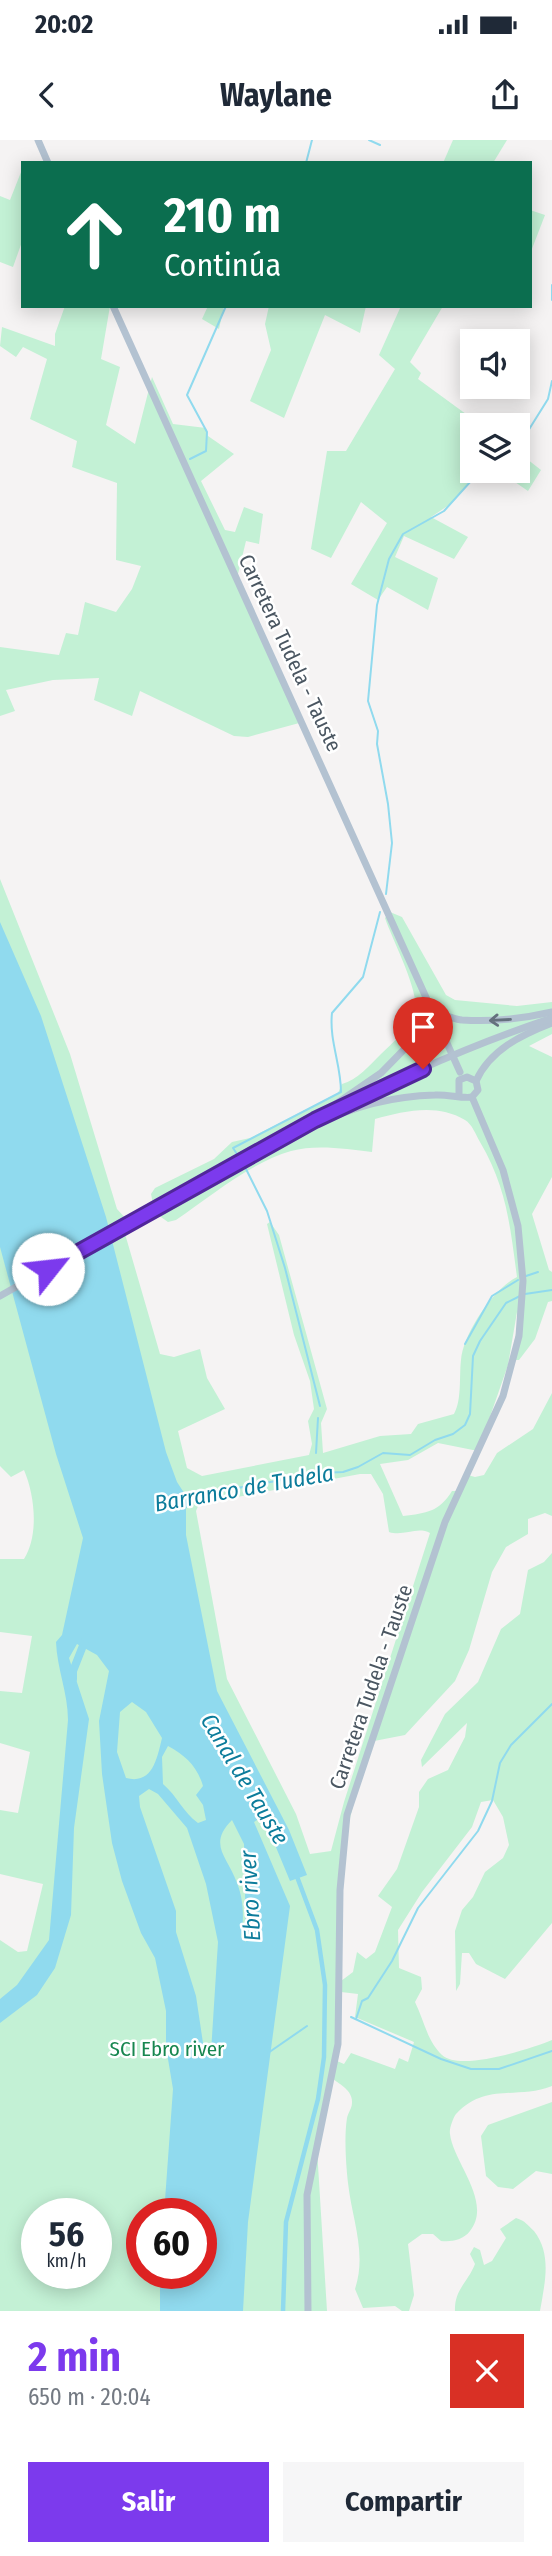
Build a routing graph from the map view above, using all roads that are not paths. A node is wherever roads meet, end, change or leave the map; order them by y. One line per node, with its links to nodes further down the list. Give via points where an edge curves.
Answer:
1 (38, 140): 2 (main road)
2 (47, 161)
3 (114, 308): 5 (main road, Carretera Tudela - Tauste)
4 (552, 1013): 6 (main road, one-way to 6, via 490,1021)
5 (434, 1015): 6 (main road); 8 (main road)
6 (447, 1018): 9 (main road)
7 (552, 1021): 11 (main road, via 497,1052); 14 (main road, via 378,1089)
8 (428, 1025): 9 (main road, via 433,1033); 15 (main road, via 365,1085)
9 (445, 1037): 10 (main road, bridge)
10 (461, 1075): 11 (main road); 12 (main road)
11 (476, 1081): 13 (main road, via 478,1090)
12 (458, 1094): 13 (main road); 14 (main road, via 412,1096 362,1106)
13 (472, 1097): 17 (main road, Carretera Tudela - Tauste, via 512,1200 522,1252 519,1336 503,1396 445,1522 347,1815 340,1890 338,2043 307,2195)
14 (264, 1148): 15 (main road)
15 (230, 1167): 16 (main road)
16 (0, 1296)
17 (308, 2311)

